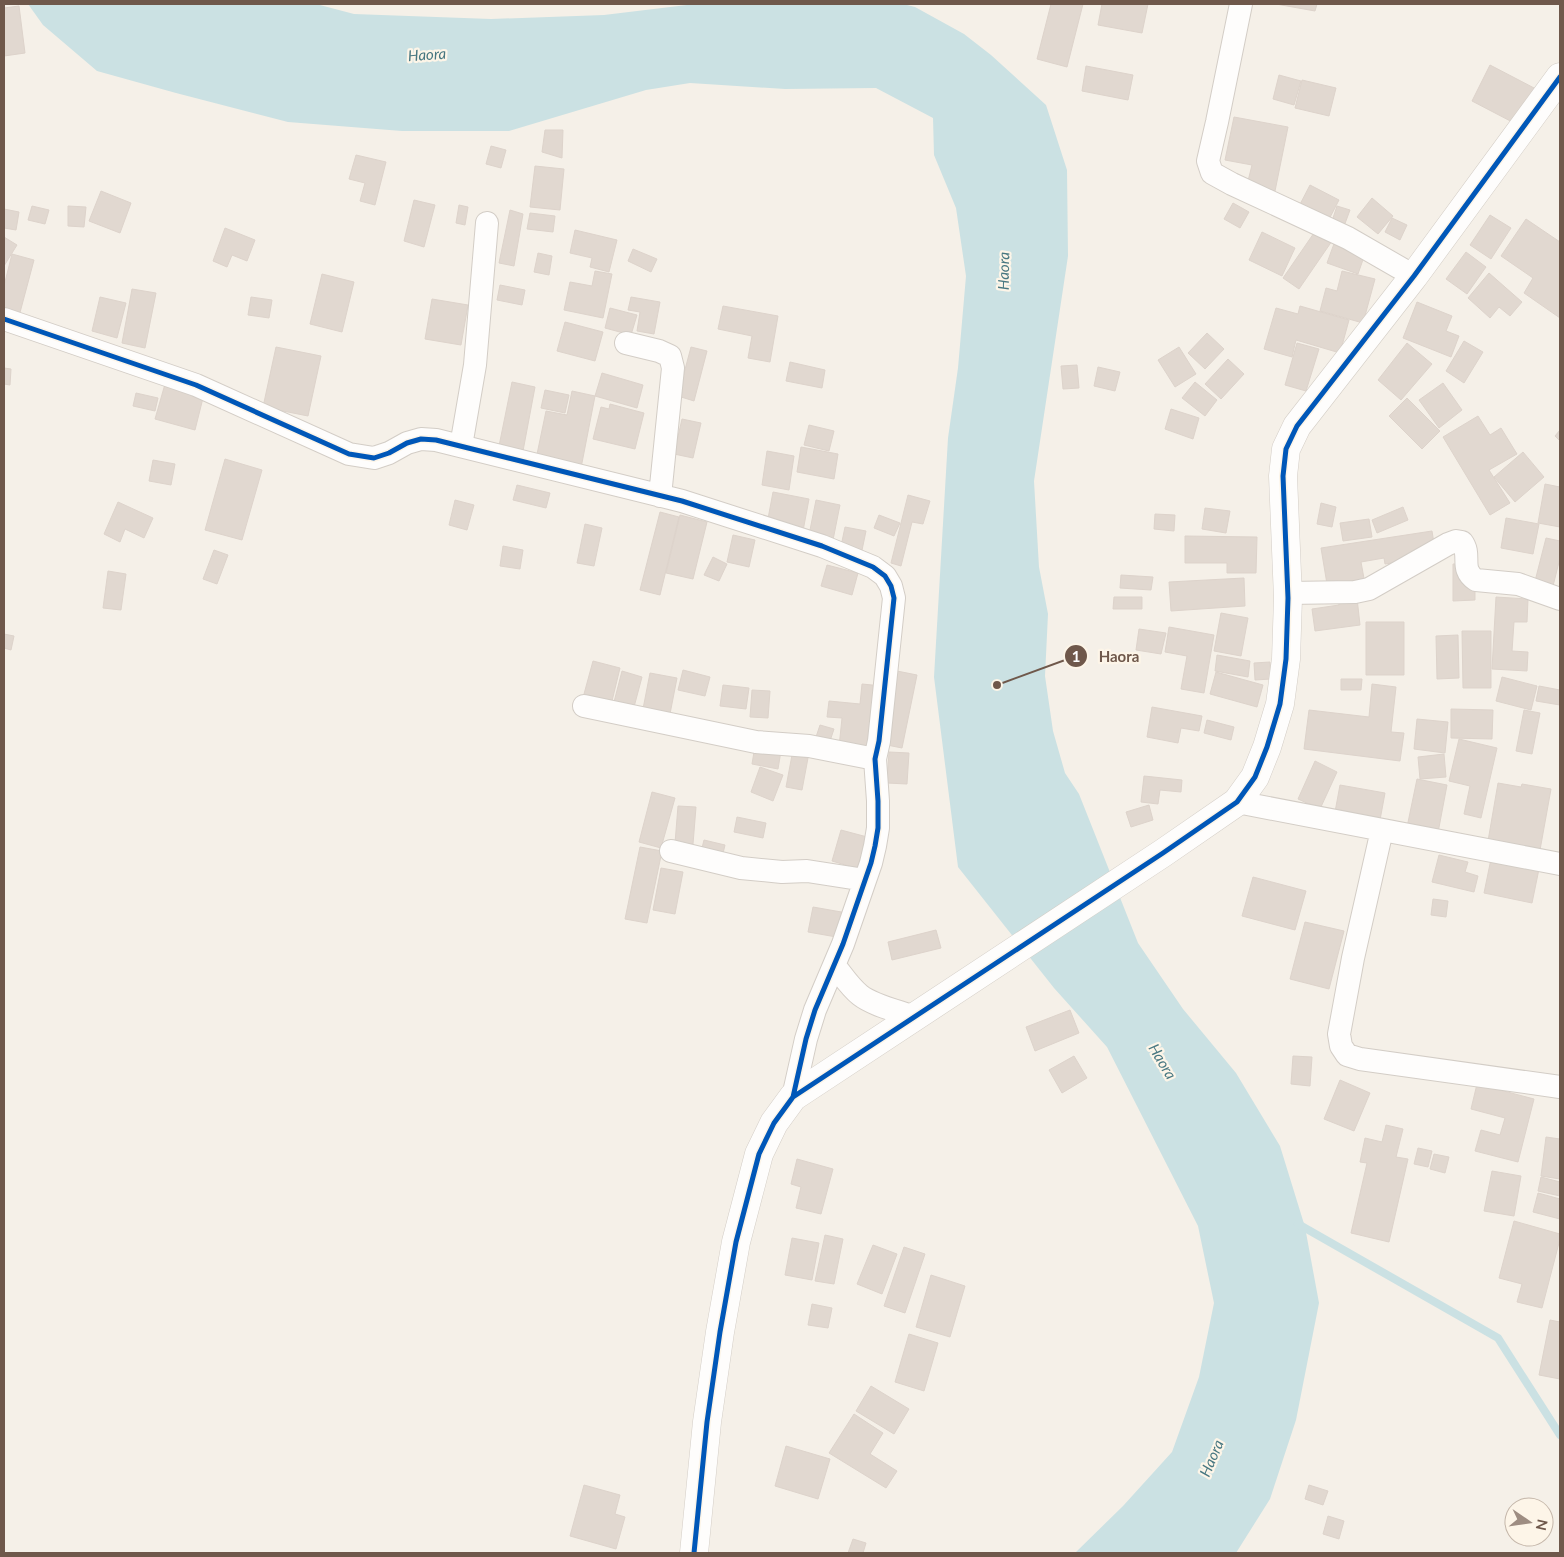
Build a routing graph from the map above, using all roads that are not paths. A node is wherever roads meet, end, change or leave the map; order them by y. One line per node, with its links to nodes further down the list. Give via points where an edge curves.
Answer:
1 (1240, 4): 4 (street, via 1208,161 1212,173 1348,238)
2 (1560, 77): 4 (street)
3 (487, 223): 7 (street, via 474,366)
4 (1414, 276): 9 (street, via 1297,426 1286,450 1282,476)
5 (4, 319): 7 (street, via 196,385 349,454 374,458 421,439)
6 (626, 344): 8 (street, via 670,356 673,368)
7 (461, 446): 8 (street)
8 (660, 496): 12 (street, via 822,546 873,567 885,576 894,598)
9 (1288, 593): 10 (street, via 1369,589 1456,541 1466,547 1467,570 1476,580 1518,584); 13 (street, via 1286,659 1280,704 1254,777)
10 (1560, 600)
11 (584, 706): 12 (street, via 756,742 808,746)
12 (875, 759): 17 (street, via 878,828)
13 (1237, 802): 14 (street); 19 (street)
14 (1382, 830): 16 (street); 20 (street, via 1339,1034 1347,1055)
15 (670, 851): 17 (street, via 741,868 807,871)
16 (1560, 864)
17 (865, 880): 18 (street)
18 (835, 966): 19 (street, via 862,997 882,1006); 21 (street, via 806,1039)
19 (924, 1012): 21 (street)
20 (1560, 1087)
21 (793, 1097): 22 (street, via 774,1123 759,1154 736,1242 720,1332)
22 (694, 1553)

